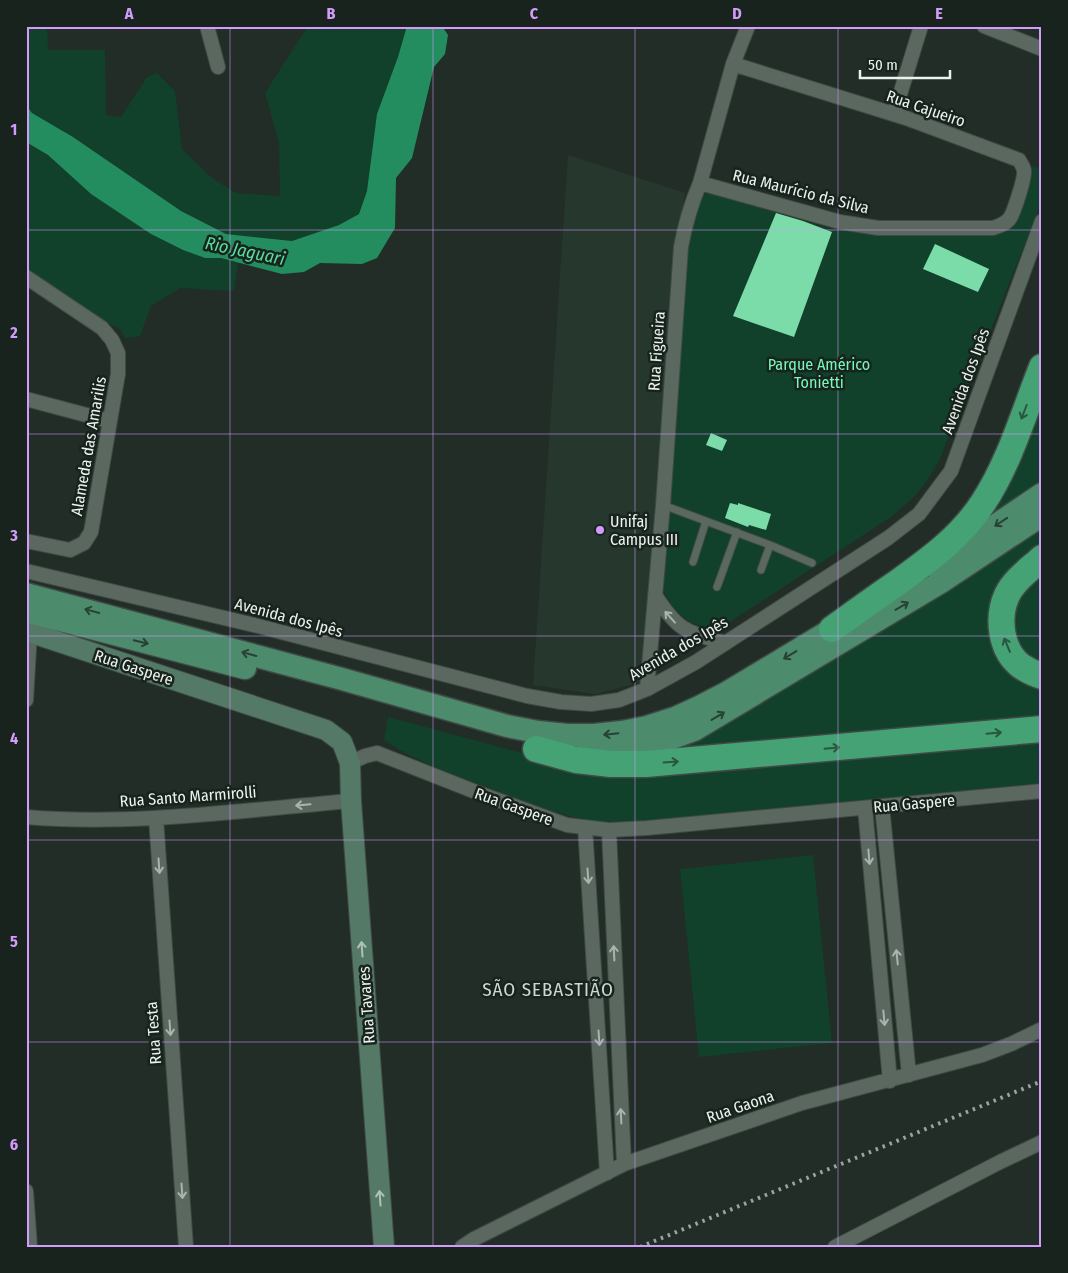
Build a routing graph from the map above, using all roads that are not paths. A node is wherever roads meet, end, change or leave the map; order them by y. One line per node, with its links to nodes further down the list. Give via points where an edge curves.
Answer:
1 (206, 26): 7 (street)
2 (748, 26): 6 (street, Rua Figueira)
3 (921, 26): 8 (street)
4 (984, 26): 5 (street)
5 (1042, 49)
6 (733, 64): 8 (street, Rua Cajueiro); 9 (street, Rua Figueira)
7 (218, 67)
8 (894, 114): 10 (street, Rua Cajueiro, via 1019,160 1023,165 1023,181)
9 (700, 183): 10 (street, Rua Maurício da Silva, via 840,222 878,228 993,228); 17 (street, Rua Figueira, via 681,247)
10 (1010, 218)
11 (1042, 221): 33 (street, Avenida dos Ipês, via 951,471 936,492 919,514 888,538)
12 (26, 277): 15 (street, Alameda das Amarilis, via 102,328 112,340 118,353 118,374)
13 (1042, 367): 32 (highway, one-way to 32, via 995,483 967,524 926,562)
14 (26, 399): 15 (street)
15 (109, 421): 21 (street, Alameda das Amarilis, via 91,532 84,543 70,550)
16 (1042, 494): 32 (main road, one-way to 32, via 938,564)
17 (663, 505): 19 (lane); 30 (street, Rua Figueira)
18 (1042, 515): 38 (main road, one-way to 18, via 616,751 651,746 694,730 941,582)
19 (706, 521): 20 (lane); 24 (lane)
20 (737, 532): 22 (lane); 28 (lane)
21 (26, 541)
22 (770, 545): 25 (lane); 26 (lane)
23 (1042, 558): 34 (highway, one-way to 23, via 1021,666 1012,656 1004,640 1001,623 1008,593)
24 (693, 562)
25 (812, 563)
26 (761, 570)
27 (26, 571): 35 (street, Avenida dos Ipês, via 258,626 527,696 591,704 619,700)
28 (717, 587)
29 (26, 594): 32 (main road, one-way to 29, via 728,692 675,718 622,732 567,735 507,726)
30 (655, 595): 33 (street, one-way to 30, via 691,633 679,626); 35 (street, Rua Figueira)
31 (28, 625): 36 (street); 38 (main road, one-way to 38, via 337,691); 39 (street, Rua Gaspere, via 326,730 342,742)
32 (832, 629)
33 (726, 643): 35 (street, Avenida dos Ipês)
34 (1042, 676)
35 (647, 689)
36 (26, 700)
37 (1042, 729): 38 (highway, one-way to 37, via 576,760 646,764)
38 (536, 749)
39 (350, 763): 41 (street, Rua Tavares); 46 (street, Rua Gaspere, via 376,753 567,825)
40 (1042, 791): 42 (street, Rua Gaspere)
41 (351, 801): 45 (street, Rua Santo Marmirolli, one-way to 45); 57 (street, Rua Tavares, one-way to 41)
42 (882, 806): 43 (street, Rua Gaspere); 49 (street, one-way to 42)
43 (865, 808): 47 (street, Rua Gaspere); 50 (street, one-way to 50)
44 (26, 817): 45 (street, Rua Santo Marmirolli, via 59,820)
45 (156, 818): 56 (street, Rua Testa, one-way to 56)
46 (586, 828): 47 (street, Rua Gaspere); 53 (street, one-way to 53)
47 (609, 830): 52 (street, one-way to 47)
48 (1042, 1029): 49 (street, Rua Gaona, via 982,1055)
49 (908, 1075): 50 (street, Rua Gaona)
50 (890, 1081): 52 (street, Rua Gaona, via 802,1103)
51 (1042, 1142): 59 (street)
52 (624, 1164): 53 (street, Rua Gaona)
53 (607, 1173): 58 (street, Rua Gaona)
54 (26, 1191): 55 (street)
55 (30, 1247)
56 (186, 1247)
57 (384, 1247)
58 (462, 1247)
59 (835, 1247)

